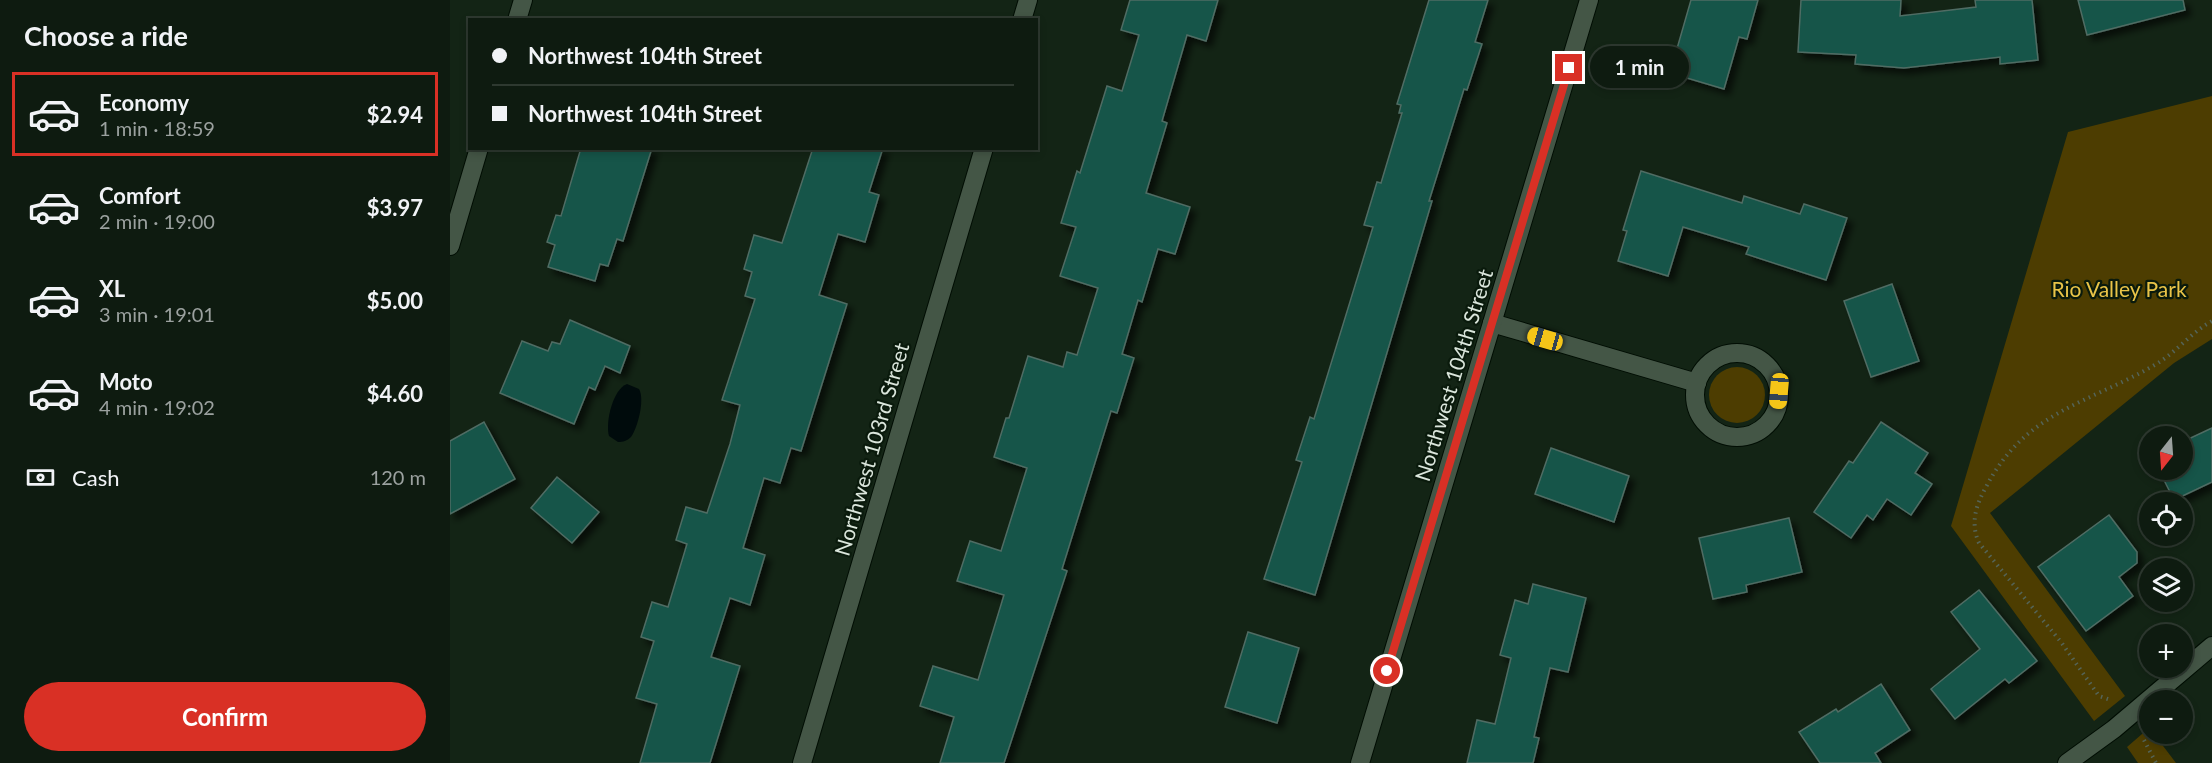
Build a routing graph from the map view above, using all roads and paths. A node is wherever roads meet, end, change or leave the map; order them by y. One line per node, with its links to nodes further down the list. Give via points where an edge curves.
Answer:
1 (523, 0): 4 (street)
2 (1028, 0): 5 (street)
3 (1589, 0): 10 (street, Northwest 104th Street)
4 (518, 18)
5 (1023, 18)
6 (478, 150): 8 (street)
7 (983, 150): 14 (street, Northwest 103rd Street)
8 (450, 246)
9 (2212, 321): 13 (path, via 2160,361 2075,402 2030,432 1996,467 1975,508 1974,531 1980,543 2061,642 2099,696 2115,701)
10 (1492, 323): 11 (street); 15 (street, Northwest 104th Street)
11 (1697, 383): 11 (street, via 1695,400 1700,416 1725,436 1742,438 1757,432 1770,422 1778,407 1779,391 1774,376 1764,363 1749,355 1717,359 1704,369)
12 (2212, 646): 13 (street)
13 (2128, 717): 16 (street)
14 (802, 763)
15 (1360, 763)
16 (2067, 763)

